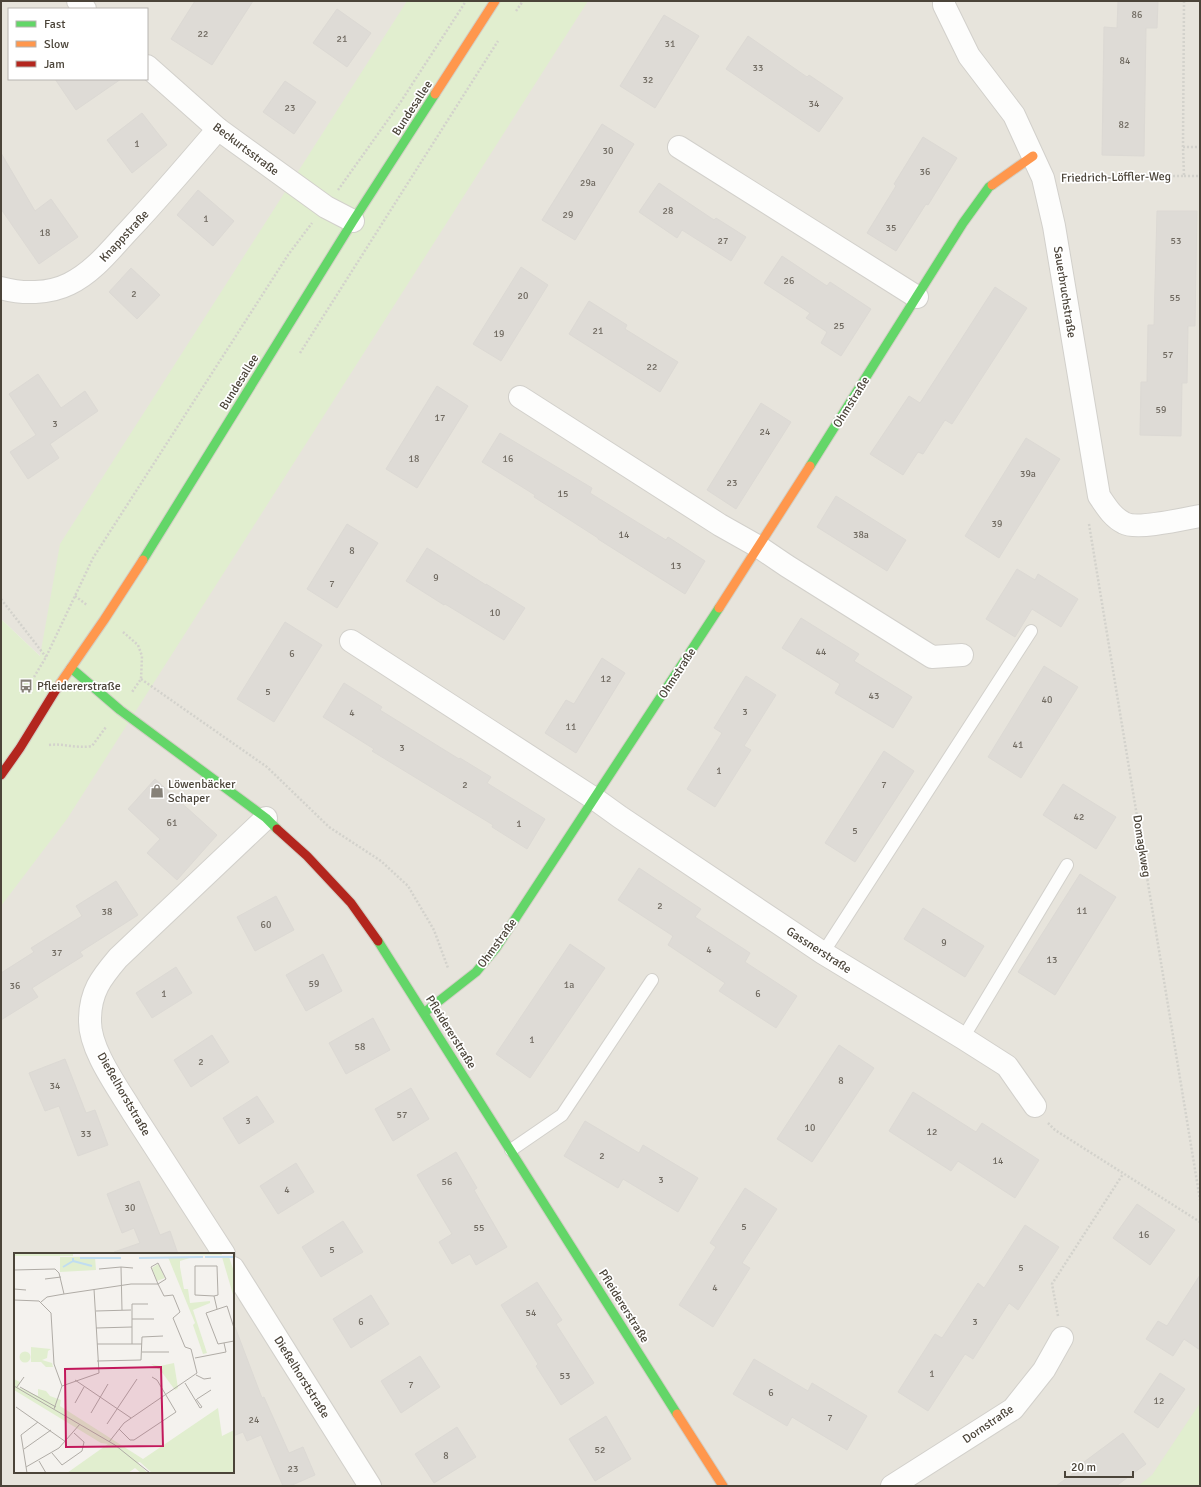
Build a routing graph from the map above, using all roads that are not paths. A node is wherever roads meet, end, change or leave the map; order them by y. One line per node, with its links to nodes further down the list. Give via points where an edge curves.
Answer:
1 (495, 1): 7 (street, Bundesallee)
2 (944, 1): 6 (street, Sauerbruchstraße, via 969,56 1014,115)
3 (148, 67): 4 (street, Beckurtsstraße)
4 (218, 129): 7 (street, Beckurtsstraße, via 326,207); 8 (street, Knappstraße, via 95,268 54,290 29,293)
5 (679, 147): 9 (street)
6 (1033, 156): 9 (street, Ohmstraße, via 989,187 963,223); 11 (street, Sauerbruchstraße, via 1043,178 1054,226 1099,496 1110,513 1125,523 1142,525)
7 (353, 221): 16 (street, Bundesallee)
8 (1, 288)
9 (917, 297): 12 (street, Ohmstraße)
10 (520, 397): 12 (street, via 720,525)
11 (1200, 516)
12 (759, 547): 15 (street, via 932,657); 18 (street, Ohmstraße)
13 (1031, 631): 21 (lane)
14 (351, 641): 18 (street)
15 (962, 655)
16 (72, 668): 17 (street, Bundesallee); 19 (street, Pfleidererstraße, via 120,710)
17 (1, 775)
18 (595, 799): 21 (street, Gassnerstraße); 23 (street, Ohmstraße, via 496,948 476,972 456,990)
19 (266, 818): 23 (street, Pfleidererstraße, via 307,856 351,903); 27 (street, Dießelhorststraße, via 118,958 101,979 91,1002 90,1022 94,1041 104,1065)
20 (1067, 865): 24 (lane)
21 (823, 953): 24 (street, Gassnerstraße)
22 (652, 980): 26 (lane, via 562,1115)
23 (424, 1012): 26 (street, Pfleidererstraße)
24 (964, 1038): 25 (street, Gassnerstraße, via 1007,1066)
25 (1035, 1106)
26 (511, 1150): 31 (street, Pfleidererstraße)
27 (223, 1253)
28 (234, 1270): 30 (street, Dießelhorststraße)
29 (1062, 1338): 32 (street, Dornstraße, via 1044,1370 1013,1409)
30 (370, 1486)
31 (723, 1486)
32 (892, 1486)

